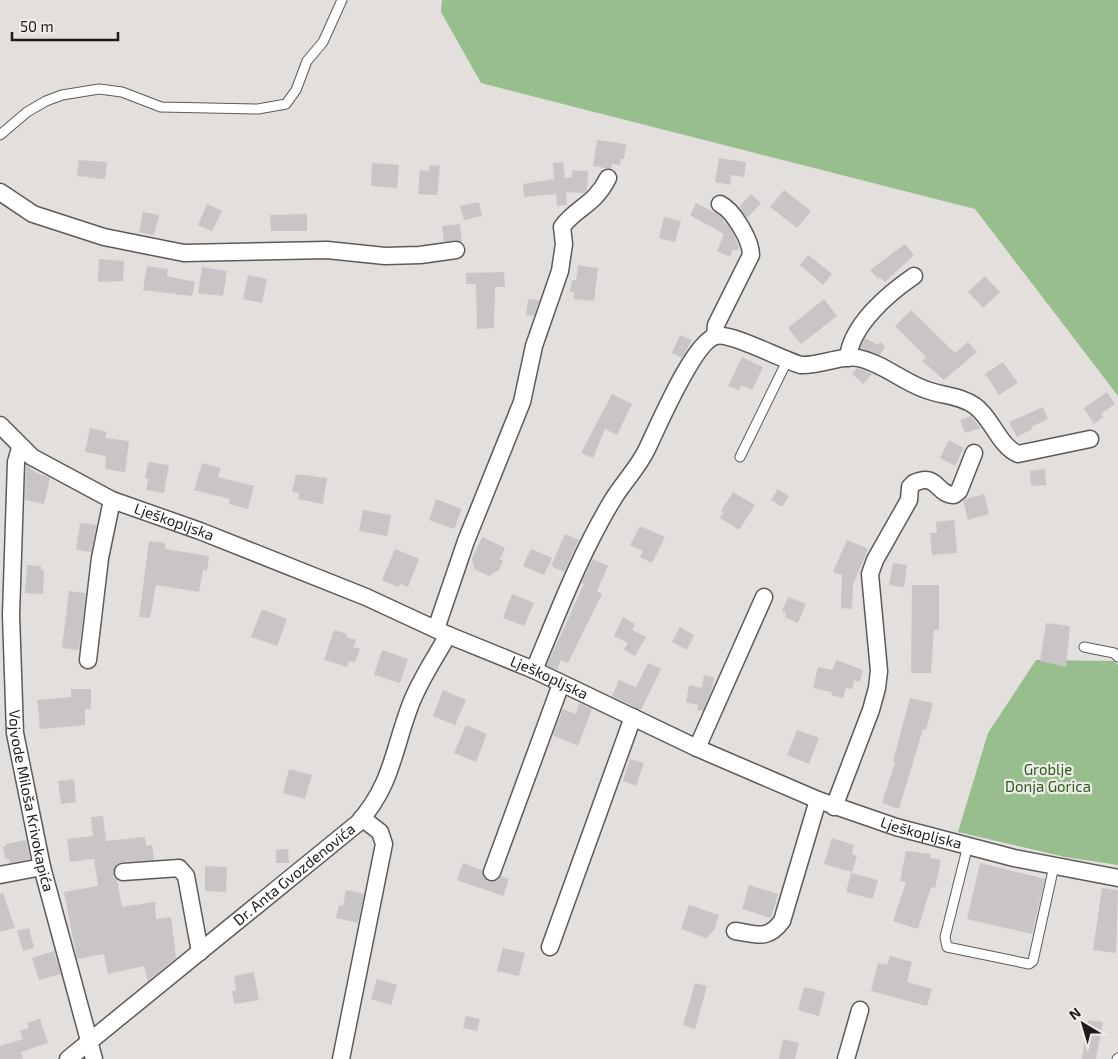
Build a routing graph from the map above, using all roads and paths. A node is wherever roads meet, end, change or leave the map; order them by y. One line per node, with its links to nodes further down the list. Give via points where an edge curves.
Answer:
1 (342, 0): 2 (lane, via 323,42 307,61 296,90 286,104 258,109 161,107 122,92 100,89 46,101)
2 (0, 135)
3 (608, 178): 18 (street, Dr. Anta Gvozdenovića, via 601,193 562,227 564,244 560,271 534,346 522,402 466,541)
4 (0, 192): 6 (street, via 33,214 144,246 184,252 327,250 385,256)
5 (720, 204): 8 (street, via 734,217 751,255 716,325)
6 (456, 250)
7 (914, 276): 9 (street, via 884,299 871,314 858,332)
8 (715, 336): 10 (street, via 730,336); 22 (street, via 708,339 698,352 645,453 612,500 586,550)
9 (848, 358): 10 (street, via 813,365); 12 (street, via 869,362 924,389 969,402 1018,454)
10 (787, 361): 15 (lane)
11 (0, 425): 13 (street, Lješkopljska)
12 (1090, 439)
13 (20, 448): 16 (street, Lješkopljska); 31 (street, Vojvode Miloša Krivokapića, via 16,462 12,674 15,733)
14 (974, 452): 27 (street, via 959,492 954,495 926,479 910,487 909,500 875,560 870,574 870,590 879,671 877,688 872,710)
15 (740, 457)
16 (112, 500): 18 (street, Lješkopljska, via 366,596); 21 (street, via 100,558)
17 (764, 597): 25 (street)
18 (442, 632): 22 (street, Lješkopljska); 28 (street, Dr. Anta Gvozdenovića, via 410,704 384,785)
19 (1084, 647): 20 (lane, via 1114,653)
20 (1118, 657)
21 (88, 660)
22 (534, 670): 23 (street, Lješkopljska)
23 (561, 684): 24 (street, Lješkopljska); 33 (street)
24 (633, 717): 25 (street, Lješkopljska); 37 (street)
25 (697, 748): 26 (street, Lješkopljska)
26 (818, 800): 27 (street, Lješkopljska); 36 (street, via 782,921 774,932 765,935)
27 (834, 807): 29 (street, Lješkopljska)
28 (362, 818): 38 (street, Dr. Anta Gvozdenovića, via 345,836); 43 (street, via 380,832 384,844)
29 (968, 845): 30 (street, Lješkopljska); 30 (lane, via 944,937 947,948 1029,964 1033,961)
30 (1054, 866): 35 (street, Lješkopljska)
31 (42, 867): 34 (street); 40 (street, Vojvode Miloša Krivokapića)
32 (123, 872): 38 (street, via 179,868 183,871)
33 (492, 872)
34 (0, 875)
35 (1118, 878)
36 (735, 931)
37 (550, 947)
38 (200, 952): 40 (street, Dr. Anta Gvozdenovića)
39 (860, 1010): 44 (street)
40 (90, 1041): 41 (street, Dr. Anta Gvozdenovića); 42 (street, Vojvode Miloša Krivokapića)
41 (68, 1059)
42 (94, 1059)
43 (341, 1059)
44 (846, 1059)

